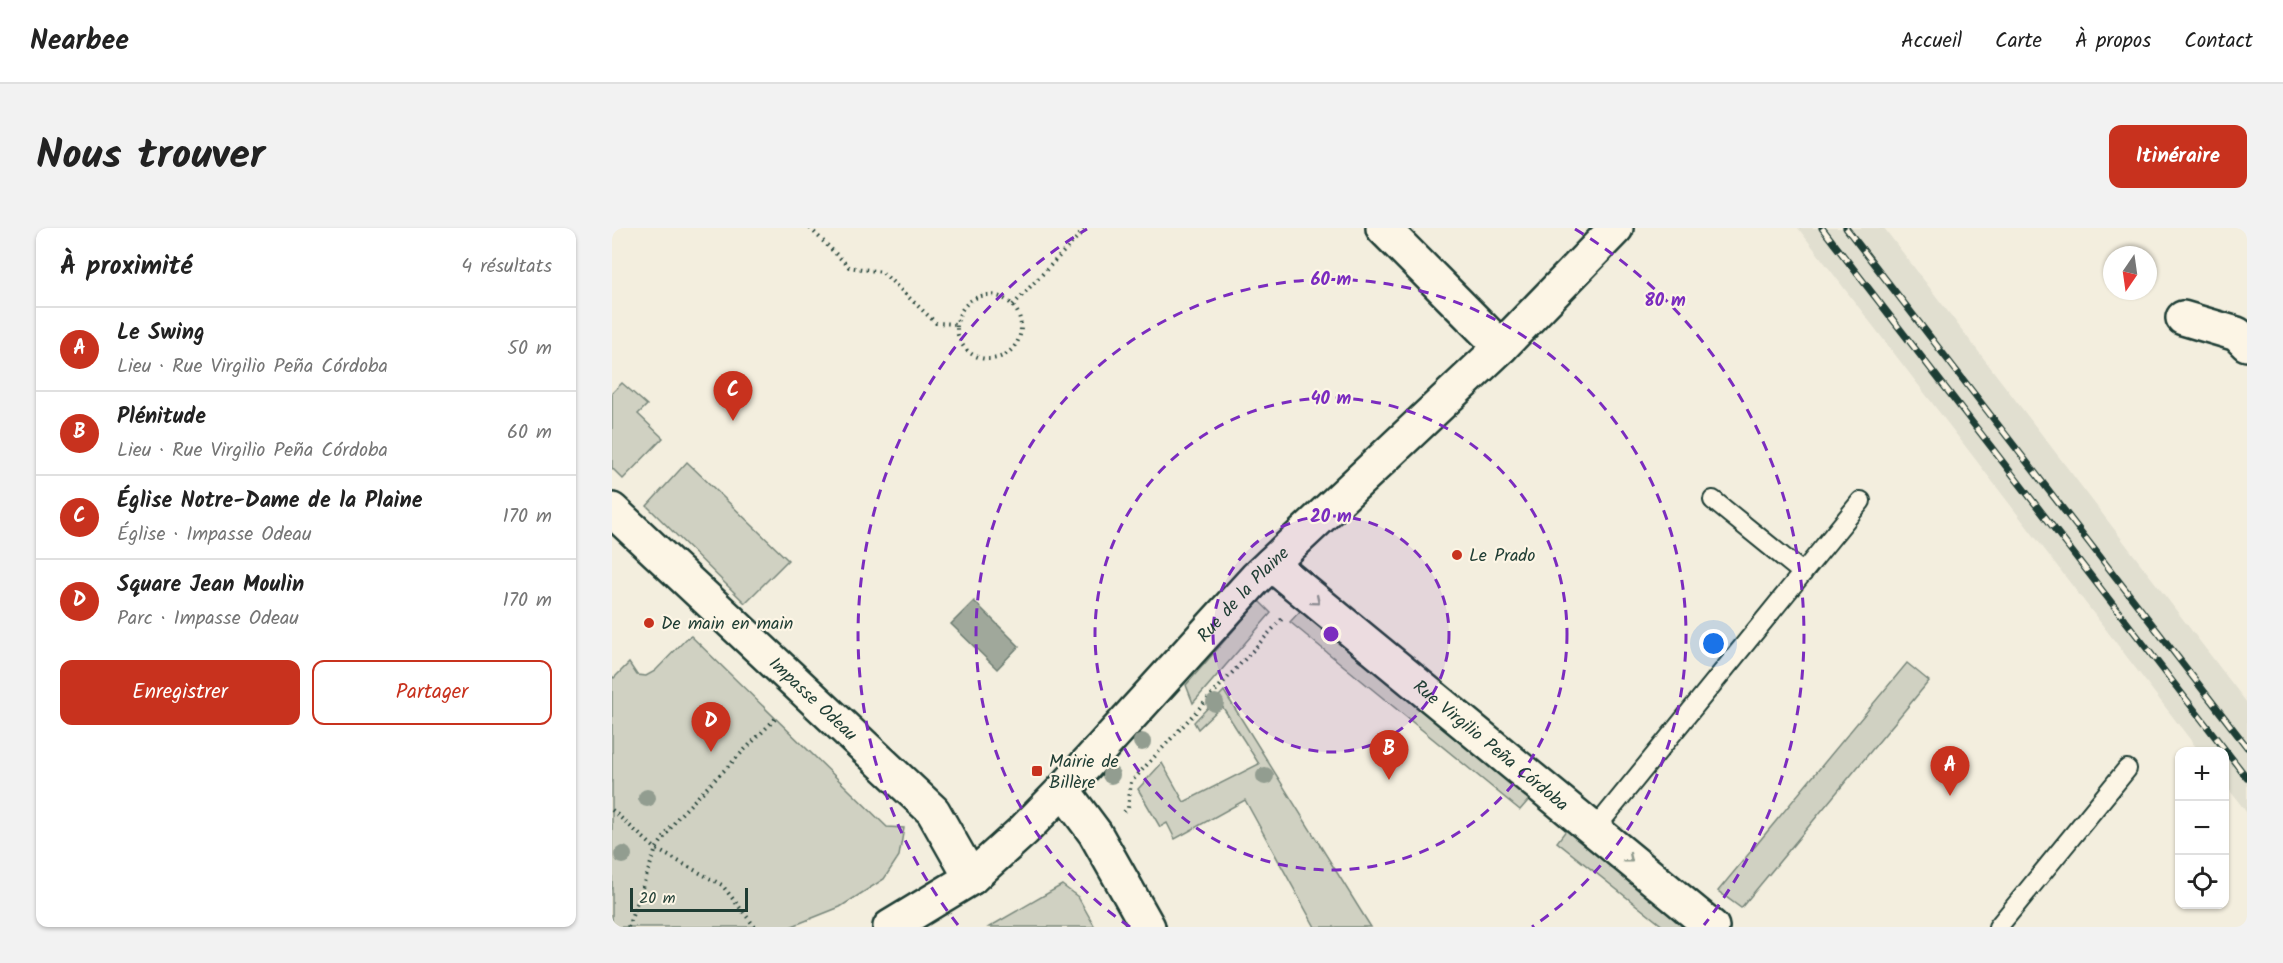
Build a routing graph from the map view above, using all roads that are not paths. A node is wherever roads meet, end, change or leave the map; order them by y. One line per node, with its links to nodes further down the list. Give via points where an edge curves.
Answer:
1 (1383, 228): 5 (street)
2 (1616, 228): 5 (street, Rue de la Plaine)
3 (2183, 318): 4 (street, via 2237,334)
4 (2247, 344)
5 (1501, 347): 9 (street, Rue de la Plaine)
6 (1713, 500): 10 (lane)
7 (1861, 501): 10 (lane)
8 (612, 510): 14 (street, Impasse Odeau, via 933,811)
9 (1271, 564): 12 (street, Rue de la Plaine); 13 (street, Rue Virgilio Peña Córdoba, one-way to 13)
10 (1803, 573): 13 (lane)
11 (2127, 769): 18 (lane)
12 (1063, 790): 14 (street, Rue de la Plaine); 16 (street, via 1095,833)
13 (1594, 830): 17 (street, Rue Virgilio Peña Córdoba, one-way to 17)
14 (971, 878): 15 (street, Rue de la Plaine)
15 (890, 927)
16 (1148, 927)
17 (1712, 927)
18 (1998, 927)

